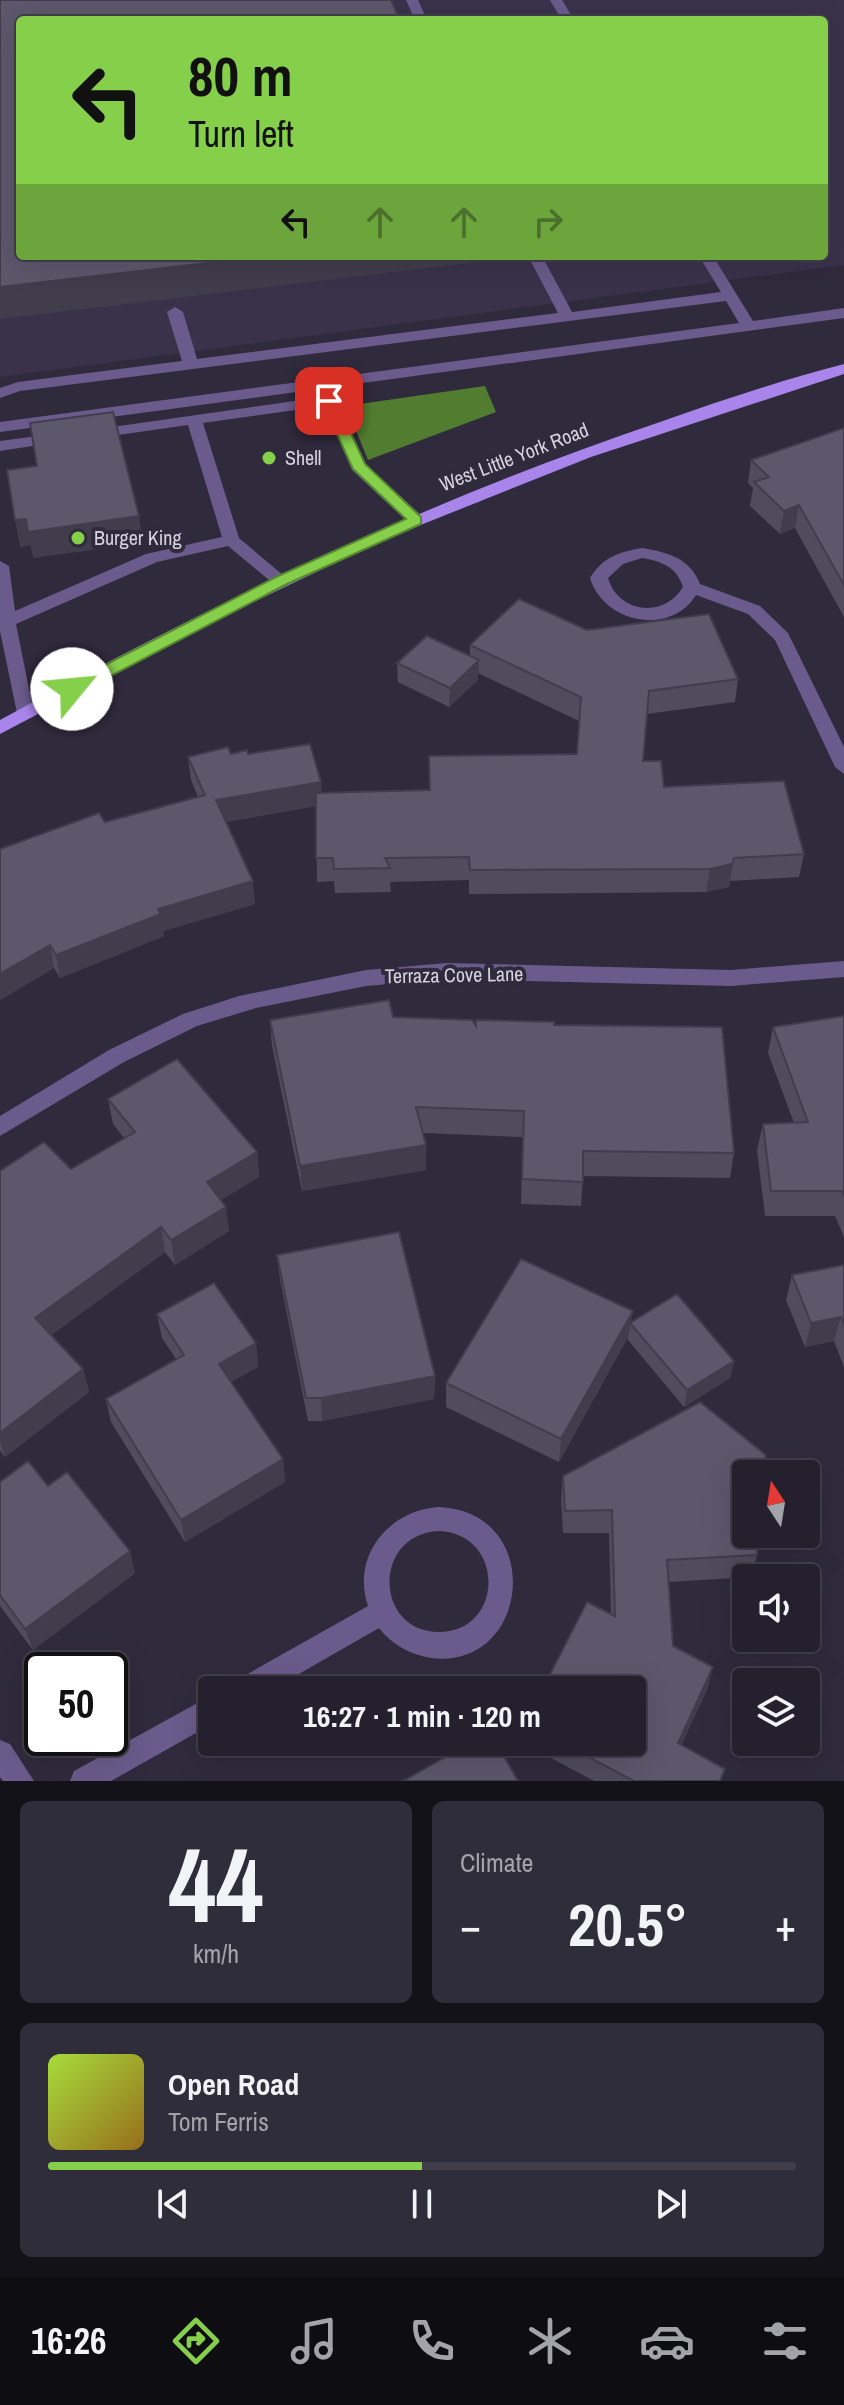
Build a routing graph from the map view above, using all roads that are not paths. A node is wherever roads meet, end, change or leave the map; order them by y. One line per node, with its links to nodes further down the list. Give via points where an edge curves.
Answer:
1 (537, 260): 6 (street)
2 (708, 260): 3 (street)
3 (728, 296): 6 (street); 7 (street)
4 (175, 312): 8 (street)
5 (844, 313): 7 (street)
6 (567, 317): 8 (street)
7 (749, 326): 12 (street)
8 (191, 365): 10 (street)
9 (844, 369): 14 (main road, West Little York Road, via 572,457)
10 (0, 393)
11 (194, 419): 13 (street); 14 (street, via 329,401 358,466); 15 (street)
12 (0, 427)
13 (0, 446)
14 (416, 520): 17 (main road, West Little York Road)
15 (231, 540): 17 (street); 19 (street, via 152,558)
16 (0, 566): 19 (street)
17 (281, 581): 20 (main road, West Little York Road)
18 (692, 587): 18 (street, via 683,567 642,553 613,561 599,578 614,604 641,613 670,610 689,596); 22 (street, via 754,610 782,637)
19 (7, 621): 20 (street)
20 (25, 714): 21 (main road, West Little York Road)
21 (0, 728)
22 (844, 767)
23 (844, 969): 24 (street, Terraza Cove Lane, via 723,980 389,974 269,997 192,1020 108,1059)
24 (0, 1127)
25 (382, 1612): 25 (street, via 413,1639 433,1644 473,1635 489,1622 504,1586 494,1549 459,1523 438,1519 406,1529 382,1550 375,1571 374,1592); 26 (street)
26 (270, 1676)
27 (198, 1717): 30 (street)
28 (0, 1754): 29 (street)
29 (20, 1781)
30 (84, 1781)

